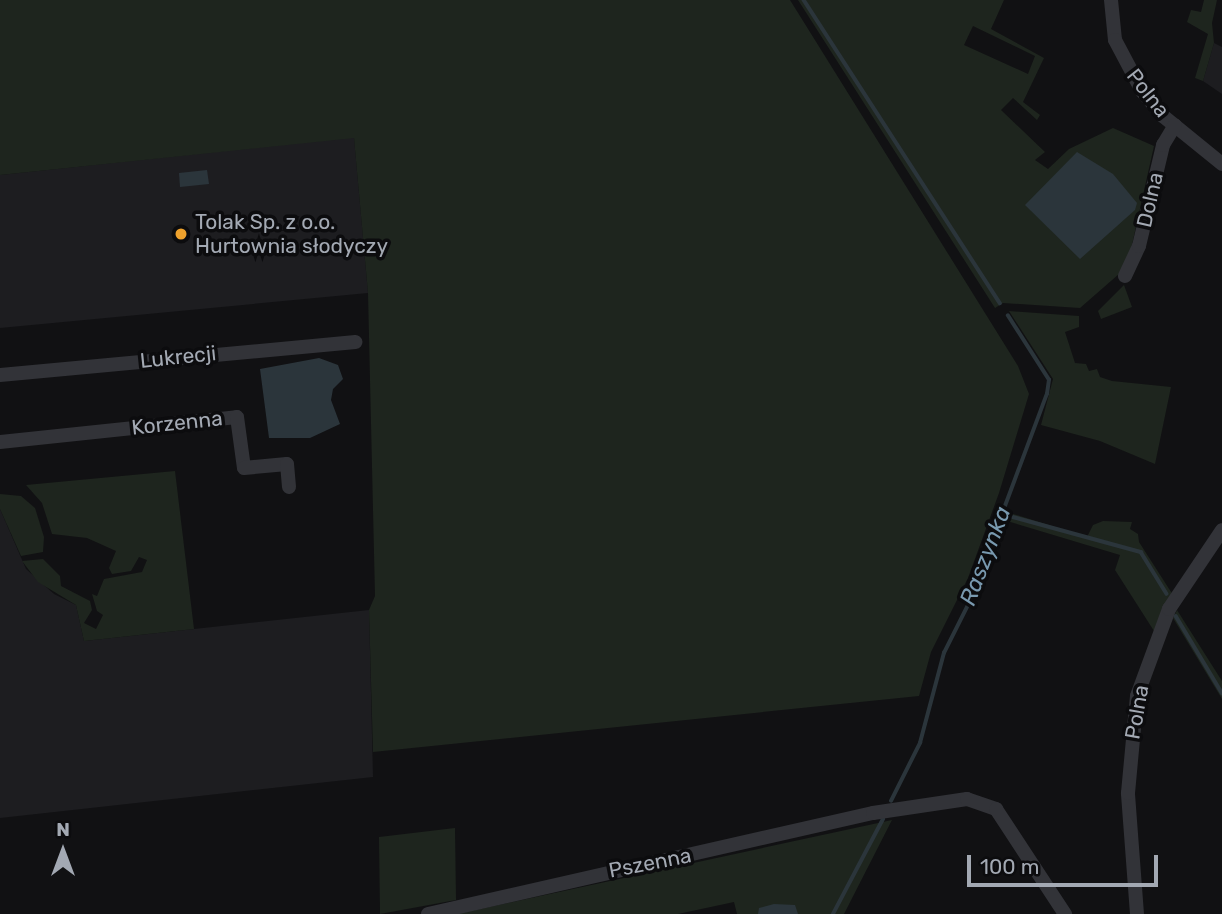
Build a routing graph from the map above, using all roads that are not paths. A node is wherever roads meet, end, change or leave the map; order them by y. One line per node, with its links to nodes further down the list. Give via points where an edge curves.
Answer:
1 (1111, 0): 2 (street, Polna, via 1111,25 1124,63 1142,92)
2 (1175, 125): 3 (street, Polna); 4 (street, Dolna, via 1163,145 1139,246)
3 (1222, 164)
4 (1125, 276)
5 (355, 342): 6 (street, Lukrecji)
6 (0, 374)
7 (0, 442): 8 (street, Korzenna, via 237,417 244,468 287,464)
8 (289, 487)
9 (1222, 530): 12 (street, Polna, via 1169,609 1137,696 1128,766)
10 (428, 914): 11 (street, Pszenna, via 873,813 952,800 991,806)
11 (1065, 914)
12 (1136, 914)

